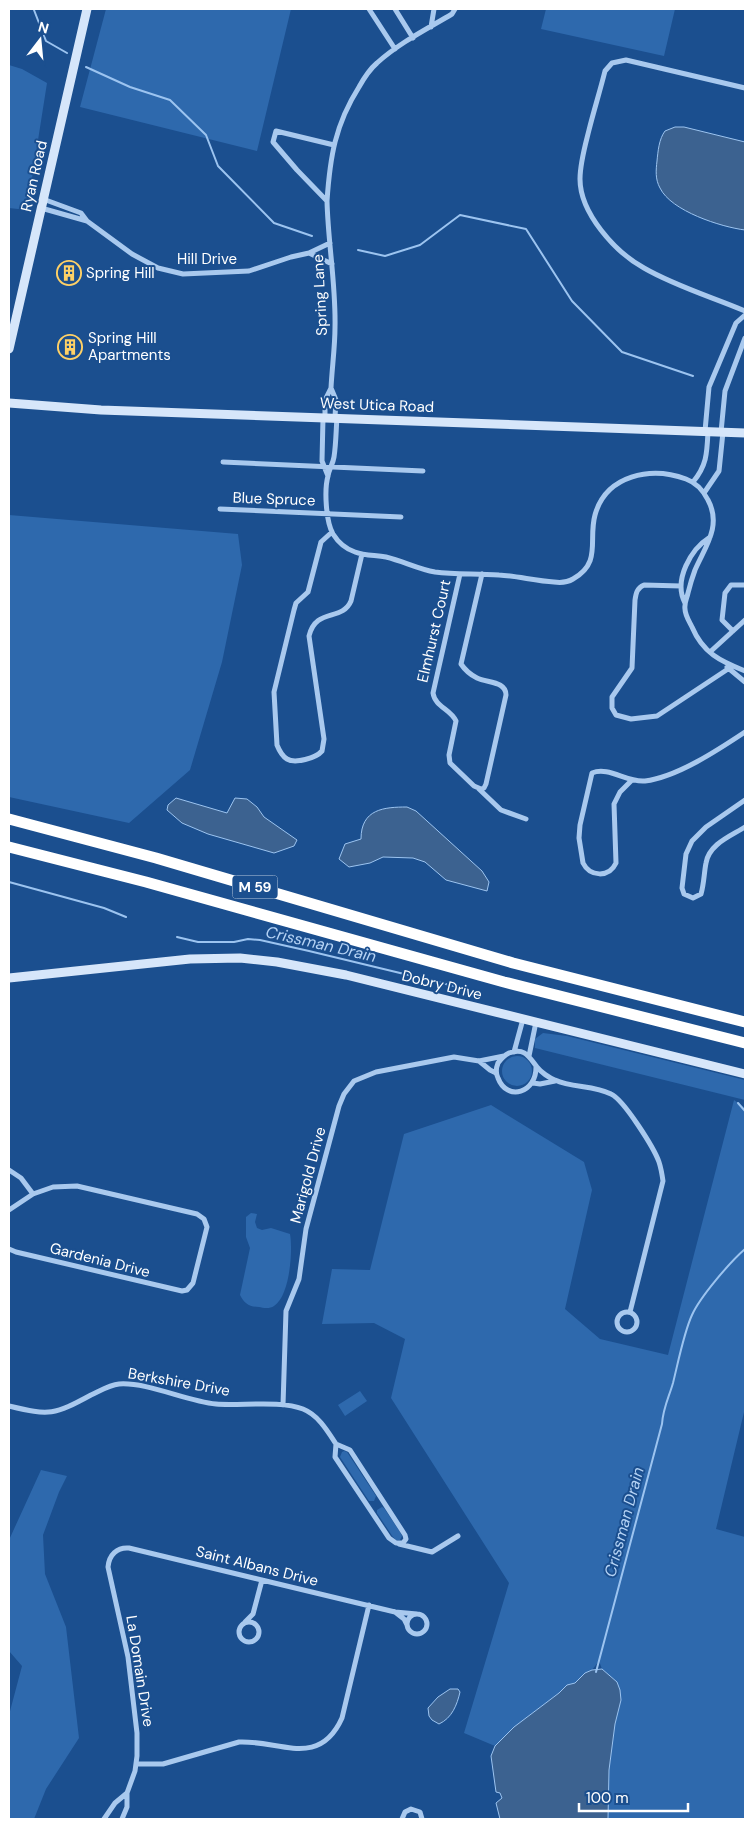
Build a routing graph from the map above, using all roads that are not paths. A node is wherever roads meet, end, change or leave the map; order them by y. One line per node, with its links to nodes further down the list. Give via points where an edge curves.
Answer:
1 (87, 9): 12 (street, Ryan Road)
2 (370, 9): 8 (street)
3 (394, 9): 7 (street)
4 (434, 9): 6 (street)
5 (455, 9): 6 (street, Spring Lane)
6 (431, 27): 7 (street, Spring Lane)
7 (413, 38): 8 (street, Spring Lane)
8 (395, 49): 10 (street, Spring Lane, via 377,63 361,83 344,112)
9 (745, 88): 17 (street, via 626,60 612,63 605,71 580,173 580,187 592,219 619,249 643,268)
10 (334, 145): 11 (street, Spring Lane); 11 (street, via 276,132 273,142)
11 (327, 201): 14 (street, Spring Lane)
12 (42, 204): 13 (street, Hill Drive); 13 (street, Hill Drive, via 81,213); 19 (street, Ryan Road)
13 (87, 221): 15 (street, Hill Drive, via 132,254 158,268 183,274 249,271)
14 (330, 243): 15 (street, Hill Drive); 16 (street, Spring Lane)
15 (309, 253): 16 (street)
16 (332, 264): 20 (street, Spring Lane, via 335,327)
17 (745, 313): 24 (street, via 736,323 709,387)
18 (745, 338): 25 (street, via 724,391)
19 (9, 349)
20 (331, 388): 22 (street, Spring Lane, via 325,400); 23 (street, Spring Lane, via 336,400)
21 (9, 403): 22 (street, West Utica Road, via 101,410)
22 (324, 417): 23 (street, West Utica Road); 28 (street, Spring Lane)
23 (336, 417): 24 (street, West Utica Road); 29 (street, Spring Lane)
24 (707, 431): 25 (street, West Utica Road); 32 (street, via 705,463)
25 (722, 432): 26 (street, West Utica Road); 33 (street, via 719,471)
26 (745, 433)
27 (223, 462): 28 (street)
28 (323, 467): 29 (street); 31 (street)
29 (332, 467): 30 (street); 31 (street, Spring Lane)
30 (423, 471)
31 (328, 476): 35 (street)
32 (694, 482): 33 (street); 41 (street, via 673,475 647,474 616,484 603,498 595,515 590,563 572,580 555,582)
33 (704, 493): 38 (street, via 714,518)
34 (220, 509): 35 (street, Blue Spruce)
35 (328, 514): 36 (street, Blue Spruce); 37 (street)
36 (401, 517)
37 (332, 532): 39 (street, via 343,545); 39 (street, via 319,546 308,592 295,606 274,688 277,744 288,760 314,757 324,748 309,636 317,622 348,608)
38 (710, 536): 43 (street, via 692,555); 44 (street, via 693,574)
39 (362, 554): 40 (street, via 387,557 434,572)
40 (460, 574): 41 (street); 54 (street, Elmhurst Court, via 432,694 456,721 450,763)
41 (482, 574): 54 (street, via 461,664 478,679 503,686 506,695 486,784)
42 (745, 585): 46 (street, via 731,585 724,593 722,620)
43 (681, 586): 44 (street); 49 (street, via 644,585 636,591 632,668 612,697 613,712 626,719 657,716)
44 (685, 603): 47 (street, via 694,632)
45 (745, 620): 46 (street)
46 (733, 631): 47 (street)
47 (710, 652): 48 (street)
48 (724, 663): 49 (street); 50 (street)
49 (728, 669): 51 (street)
50 (745, 671)
51 (745, 682)
52 (745, 732): 53 (street, via 676,772 645,781)
53 (632, 780): 53 (street, via 602,772 591,774 579,838 583,863 593,873 606,873 616,863 614,804)
54 (479, 789): 57 (street, Elmhurst Court, via 501,810)
55 (745, 800): 58 (street, via 706,827 692,841 686,854 684,894 693,898 701,894 710,852)
56 (9, 819): 62 (highway, M 59, via 146,855 522,965)
57 (526, 819)
58 (745, 827)
59 (9, 847): 64 (highway, M 59, via 504,982)
60 (9, 978): 61 (street, Dobry Drive, via 180,960 240,958 305,966)
61 (523, 1019): 63 (street, Dobry Drive); 65 (street)
62 (745, 1020)
63 (536, 1022): 67 (street); 71 (street, Dobry Drive)
64 (745, 1043)
65 (514, 1052): 66 (street, Marigold Drive); 67 (street)
66 (504, 1056): 68 (street, Marigold Drive); 70 (street)
67 (529, 1056): 69 (street, Marigold Drive)
68 (479, 1061): 70 (street, Marigold Drive); 79 (street, Marigold Drive, via 454,1058 376,1072 354,1082 344,1094 306,1229 299,1279 286,1311)
69 (536, 1066): 72 (street, Marigold Drive); 73 (street)
70 (496, 1073): 73 (street, Marigold Drive, via 501,1085 512,1091 524,1090)
71 (745, 1074)
72 (556, 1081): 73 (street, Marigold Drive); 78 (street, Marigold Drive, via 610,1093 619,1099 659,1162 663,1180)
73 (534, 1083)
74 (9, 1170): 75 (street, via 21,1178)
75 (33, 1194): 76 (street); 77 (street, Gardenia Drive, via 66,1186 82,1187 196,1214 204,1219 207,1227 193,1283 187,1290 176,1291)
76 (9, 1210)
77 (9, 1249)
78 (630, 1312): 78 (street, Marigold Drive, via 621,1313 617,1319 623,1331 630,1332 636,1327 637,1319)
79 (283, 1405): 80 (street, Berkshire Drive, via 215,1404 121,1384 52,1413); 81 (street, Berkshire Drive, via 309,1412 321,1422)
80 (9, 1406)
81 (336, 1444): 83 (street, Berkshire Drive, via 350,1450); 84 (street, Berkshire Drive, via 335,1457 389,1538)
82 (458, 1536): 85 (street, via 434,1551)
83 (406, 1537): 84 (street, via 403,1543); 85 (street, Berkshire Drive)
84 (396, 1543): 85 (street)
85 (415, 1549)
86 (114, 1553): 87 (street, Saint Albans Drive, via 118,1549 129,1548); 95 (street, La Domain Drive, via 108,1567 131,1675 137,1733)
87 (262, 1580): 88 (street, Saint Albans Drive); 90 (street)
88 (369, 1605): 89 (street, Saint Albans Drive); 95 (street, via 342,1718 325,1740 297,1750 239,1742 163,1764)
89 (395, 1612): 91 (street, Saint Albans Drive); 93 (street)
90 (254, 1614): 92 (street); 94 (street)
91 (417, 1614): 93 (street, via 411,1616); 93 (street, via 426,1618 425,1630 413,1633)
92 (245, 1623): 94 (street); 94 (street, via 239,1634 248,1642 257,1638)
93 (407, 1625)
94 (257, 1626)
95 (136, 1764): 96 (street, La Domain Drive)
96 (127, 1793): 97 (street, La Domain Drive); 98 (street, La Domain Drive, via 127,1807)
97 (104, 1819)
98 (122, 1819)
99 (402, 1819): 100 (street, via 411,1809 417,1810)
100 (422, 1819)

